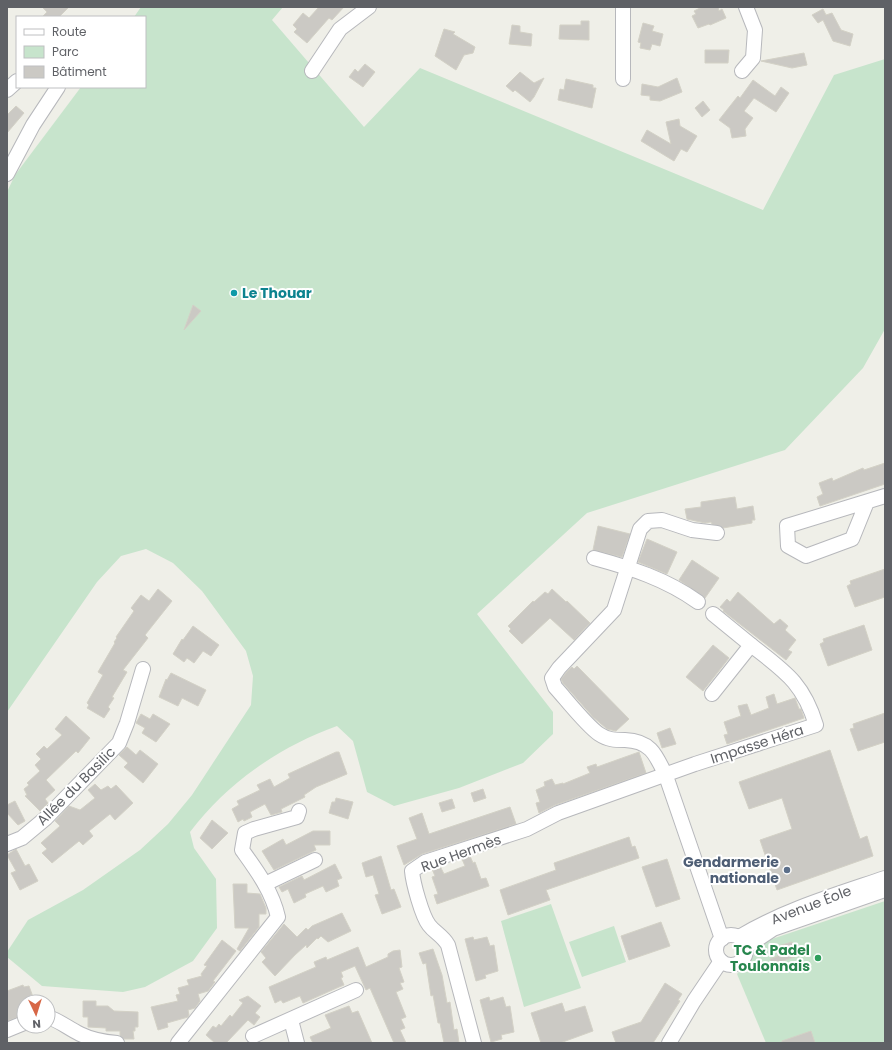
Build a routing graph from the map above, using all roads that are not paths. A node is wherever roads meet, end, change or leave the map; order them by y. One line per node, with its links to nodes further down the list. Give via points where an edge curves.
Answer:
1 (369, 7): 4 (street, via 340,29)
2 (623, 7): 6 (street)
3 (746, 7): 5 (street, via 755,30 753,58)
4 (312, 71)
5 (742, 71)
6 (623, 79)
7 (16, 82): 9 (street)
8 (57, 88): 10 (street, via 33,125)
9 (7, 90)
10 (7, 174)
11 (885, 496): 12 (street)
12 (867, 502): 12 (street, via 787,526 788,546 806,556 852,539)
13 (717, 533): 15 (street, via 692,530 662,520 648,521 640,528)
14 (594, 558): 15 (street)
15 (628, 567): 16 (street, via 679,588); 21 (street, via 614,610 558,668 552,678 555,687 597,733 615,741 626,740 647,746 653,751)
16 (698, 602)
17 (713, 614): 18 (street)
18 (750, 645): 20 (street); 21 (street, Impasse Héra, via 791,677 811,707 816,725 695,764)
19 (143, 669): 23 (street, Allée du Basilic, via 119,743 46,818 22,838)
20 (712, 694)
21 (666, 776): 28 (street); 38 (street, Rue Hermès, via 558,813 527,829 425,862 412,871 413,882 429,925 443,936 448,945)
22 (299, 811): 26 (street, via 297,817 245,834 242,850)
23 (7, 844)
24 (315, 860): 26 (street)
25 (885, 878): 29 (street, Avenue Éole, via 767,921)
26 (265, 884): 36 (street, via 278,917)
27 (885, 890): 29 (street, Avenue Éole)
28 (722, 939): 29 (street, via 729,935); 30 (street, via 717,948 718,957)
29 (742, 942): 30 (street, via 746,954 740,962 731,965)
30 (722, 961): 39 (street, via 694,1000)
31 (356, 990): 33 (street)
32 (56, 1020): 35 (street, via 80,1034 99,1041)
33 (291, 1020): 34 (street); 37 (street)
34 (253, 1036)
35 (117, 1043)
36 (178, 1043)
37 (297, 1043)
38 (474, 1043)
39 (670, 1043)

